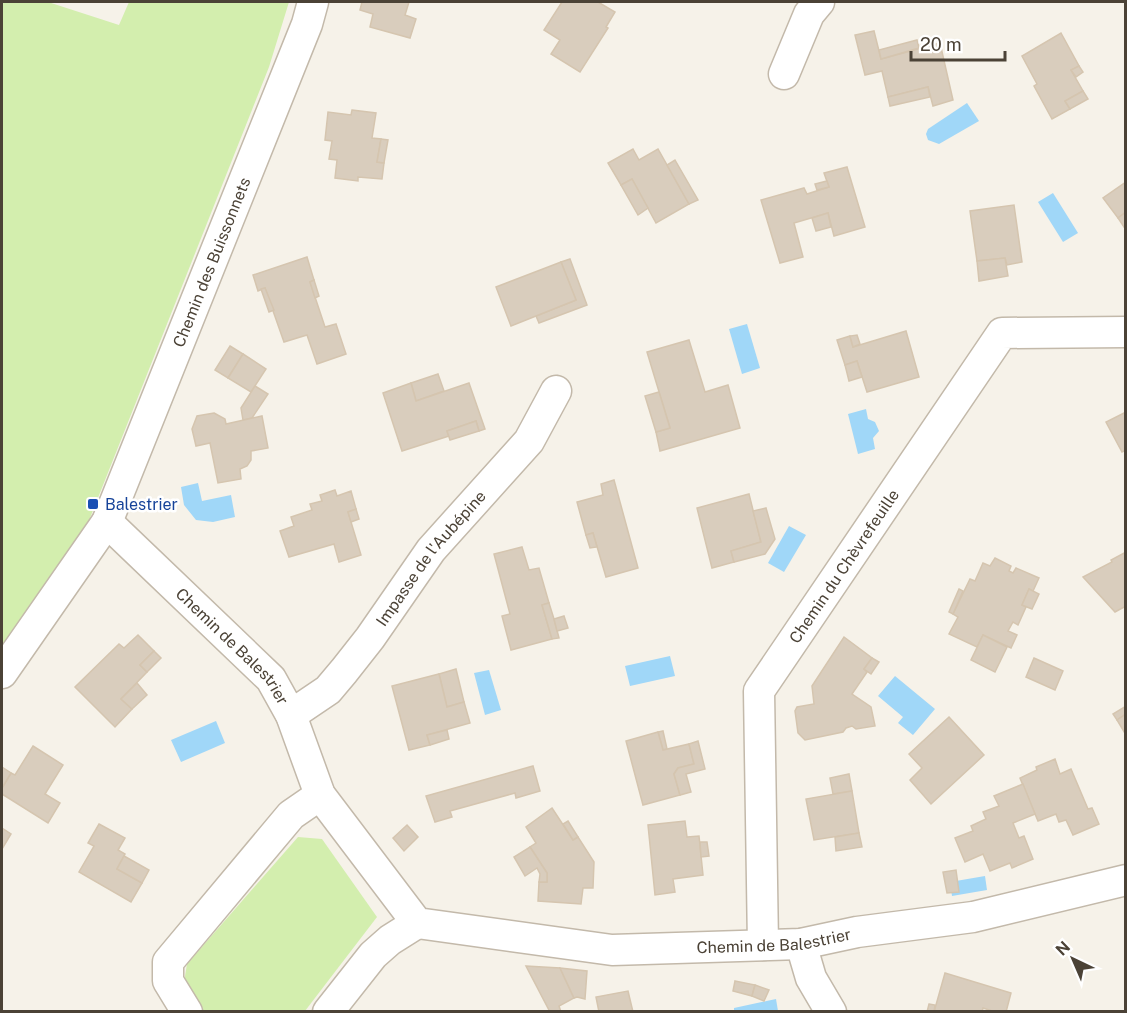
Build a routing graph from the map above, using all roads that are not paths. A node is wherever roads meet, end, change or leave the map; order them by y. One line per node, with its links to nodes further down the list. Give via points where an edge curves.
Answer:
1 (314, 2): 6 (street, Chemin des Buissonnets)
2 (819, 2): 3 (street, via 809,14)
3 (784, 74)
4 (1125, 332): 13 (street, Chemin du Chèvrefeuille, via 1002,333 759,691)
5 (556, 391): 8 (street, Impasse de l'Aubépine, via 529,441 432,550 344,671 328,690)
6 (107, 522): 7 (street, Chemin des Buissonnets); 8 (street, Chemin de Balestrier, via 271,679)
7 (2, 674)
8 (291, 715): 9 (street, Chemin de Balestrier)
9 (320, 795): 11 (street, Chemin de Balestrier); 14 (street, via 291,815 168,962 168,981)
10 (1125, 880): 12 (street, Chemin de Balestrier, via 973,917 857,932)
11 (417, 923): 13 (street, Chemin de Balestrier, via 612,950); 15 (street, via 373,954)
12 (801, 944): 13 (street, Chemin de Balestrier); 16 (street, via 811,978)
13 (763, 945)
14 (187, 1011)
15 (328, 1011)
16 (831, 1011)

